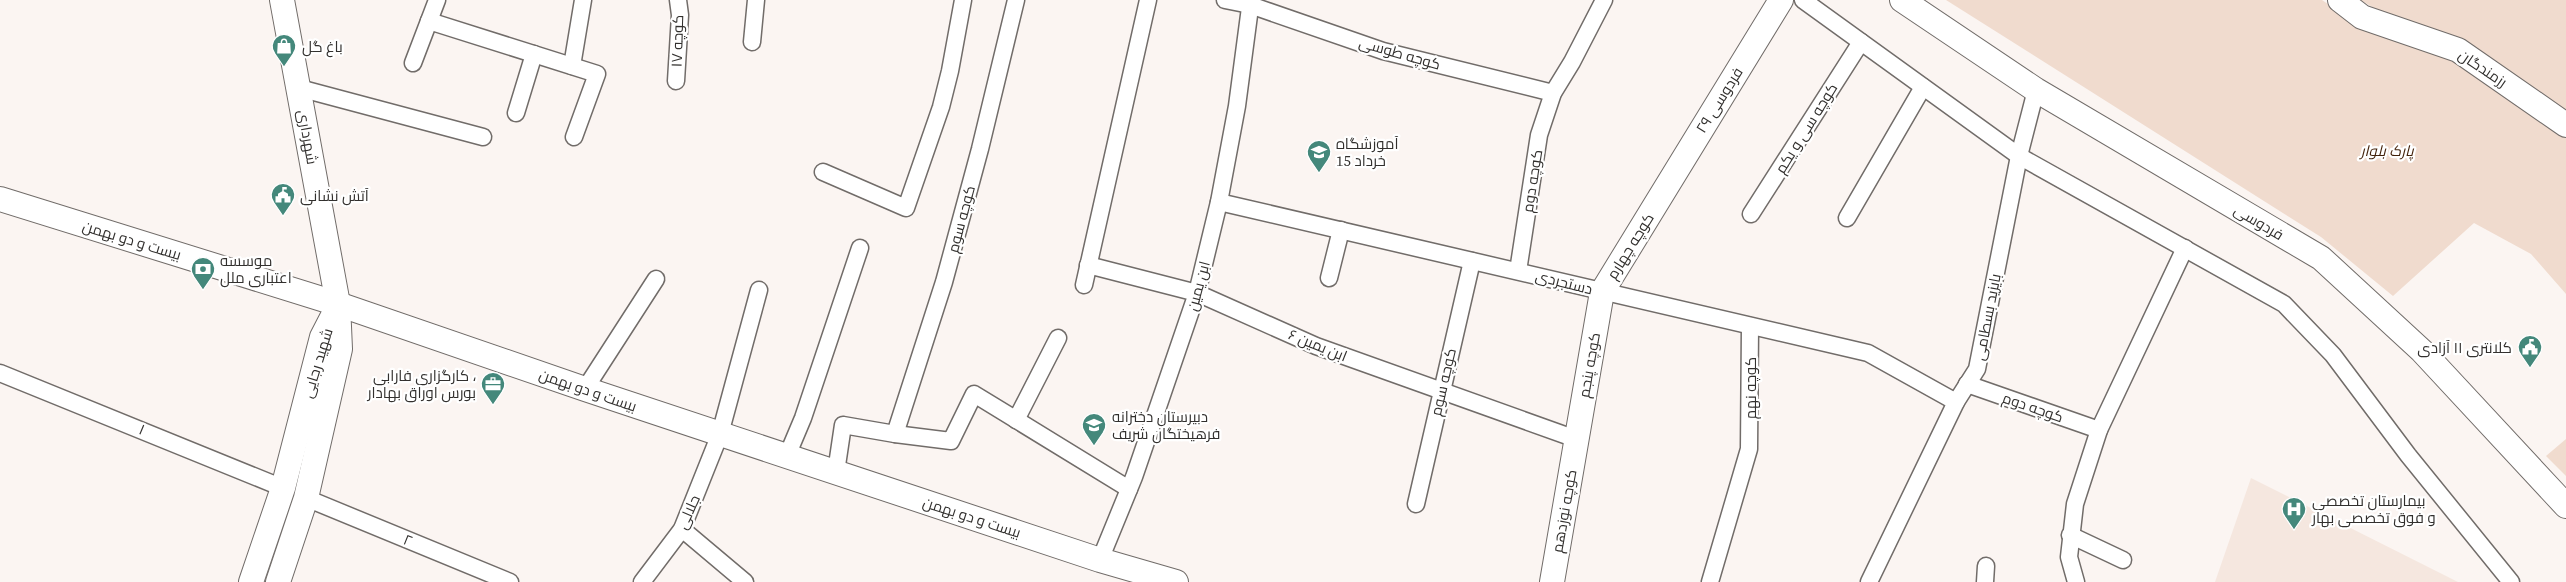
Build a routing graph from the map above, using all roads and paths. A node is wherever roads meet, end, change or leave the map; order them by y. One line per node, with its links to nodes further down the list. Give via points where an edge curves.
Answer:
1 (282, 0): 24 (main road, شهرداری)
2 (437, 0): 16 (street)
3 (583, 0): 21 (street)
4 (678, 0): 22 (street, ۱۷ کوچه)
5 (756, 0): 17 (street)
6 (962, 0): 32 (street, via 941,107 906,208)
7 (1016, 0): 61 (street, کوچه سوم, via 944,282)
8 (1148, 0): 42 (street)
9 (1224, 0): 15 (street, کوچه طوسی)
10 (1604, 0): 26 (street, کوچه دوم)
11 (1780, 0): 34 (main road, فردوسی ۲۹)
12 (1803, 0): 18 (street)
13 (1902, 0): 25 (main road, فردوسی)
14 (2340, 0): 28 (main road, رزمندگان, via 2362,17 2458,50)
15 (1250, 2): 26 (street, کوچه طوسی, via 1383,51); 35 (street, ابن یمین, via 1237,106)
16 (429, 21): 19 (street); 20 (street)
17 (752, 42)
18 (1860, 42): 23 (street); 36 (street, کوچه سی و یکم)
19 (534, 54): 21 (street); 27 (street)
20 (413, 63)
21 (572, 66): 30 (street, via 597,74)
22 (676, 81)
23 (1923, 86): 31 (street); 37 (street)
24 (299, 88): 29 (street); 50 (main road, شهرداری)
25 (2036, 90): 31 (street, بایزید بسطامی); 69 (main road, فردوسی, via 2321,258 2422,351)
26 (1553, 93): 43 (street, کوچه دوم, via 1539,135)
27 (516, 113)
28 (2566, 125)
29 (483, 137)
30 (574, 137)
31 (2019, 156): 40 (street); 54 (street, بایزید بسطامی, via 1976,369)
32 (823, 172)
33 (0, 198): 50 (main road, بیست و دو بهمن)
34 (1658, 200): 48 (main road, کوچه چهارم)
35 (1219, 202): 38 (street, دستجردی); 49 (street, ابن یمین)
36 (1751, 214)
37 (1847, 218)
38 (1341, 230): 41 (street, دستجردی); 44 (street)
39 (860, 248): 63 (street)
40 (2185, 248): 59 (street); 87 (street, via 2284,304 2334,355 2408,455)
41 (1472, 261): 43 (street, دستجردی); 56 (street, کوچه سوم)
42 (1088, 265): 46 (street); 49 (street, ابن یمین ۶)
43 (1518, 271): 48 (street, دستجردی)
44 (1329, 278)
45 (656, 279): 55 (street)
46 (1084, 286)
47 (759, 290): 60 (street, جلالی)
48 (1602, 292): 51 (street, دستجردی); 62 (main road, کوچه پنجم)
49 (1197, 293): 56 (street, ابن یمین ۶, via 1316,346); 66 (street, ابن یمین)
50 (338, 304): 55 (main road, بیست و دو بهمن); 65 (main road, شهید رجایی, via 322,337); 67 (main road, شهید رجایی, via 340,350)
51 (1750, 326): 57 (street, دستجردی, via 1868,353); 83 (street, کوچه نهم, via 1749,449)
52 (1058, 338): 58 (street)
53 (0, 373): 65 (street, ۱)
54 (1967, 384): 57 (street, بایزید بسطامی); 59 (street, کوچه دوم)
55 (584, 389): 60 (main road, بیست و دو بهمن)
56 (1440, 390): 62 (street); 68 (street, کوچه سوم)
57 (1956, 402): 84 (street, بایزید بسطامی)
58 (1016, 420): 61 (street, via 974,394 951,441); 66 (street)
59 (2099, 430): 71 (street, via 2075,504)
60 (720, 434): 63 (main road, بیست و دو بهمن); 70 (street, جلالی)
61 (894, 434): 64 (street, via 843,425)
62 (1576, 439): 82 (main road, کوچه نوزدهم)
63 (787, 456): 64 (main road, بیست و دو بهمن)
64 (836, 472): 72 (main road, بیست و دو بهمن)
65 (283, 488): 76 (main road, شهید رجایی)
66 (1129, 489): 72 (street, ابن یمین)
67 (306, 498): 77 (main road, شهید رجایی); 78 (street, ۲)
68 (1416, 504)
69 (2566, 506)
70 (682, 529): 79 (street, جلالی); 80 (street)
71 (2070, 535): 73 (street); 86 (street, via 2069,557)
72 (1100, 560): 75 (main road, بیست و دو بهمن)
73 (2123, 560)
74 (1986, 566): 85 (street)
75 (1137, 577): 81 (main road, بیست و دو بهمن)
76 (251, 582)
77 (278, 582)
78 (510, 582)
79 (642, 582)
80 (745, 582)
81 (1176, 582)
82 (1552, 582)
83 (1710, 582)
84 (1869, 582)
85 (1985, 582)
86 (2076, 582)
87 (2511, 582)

